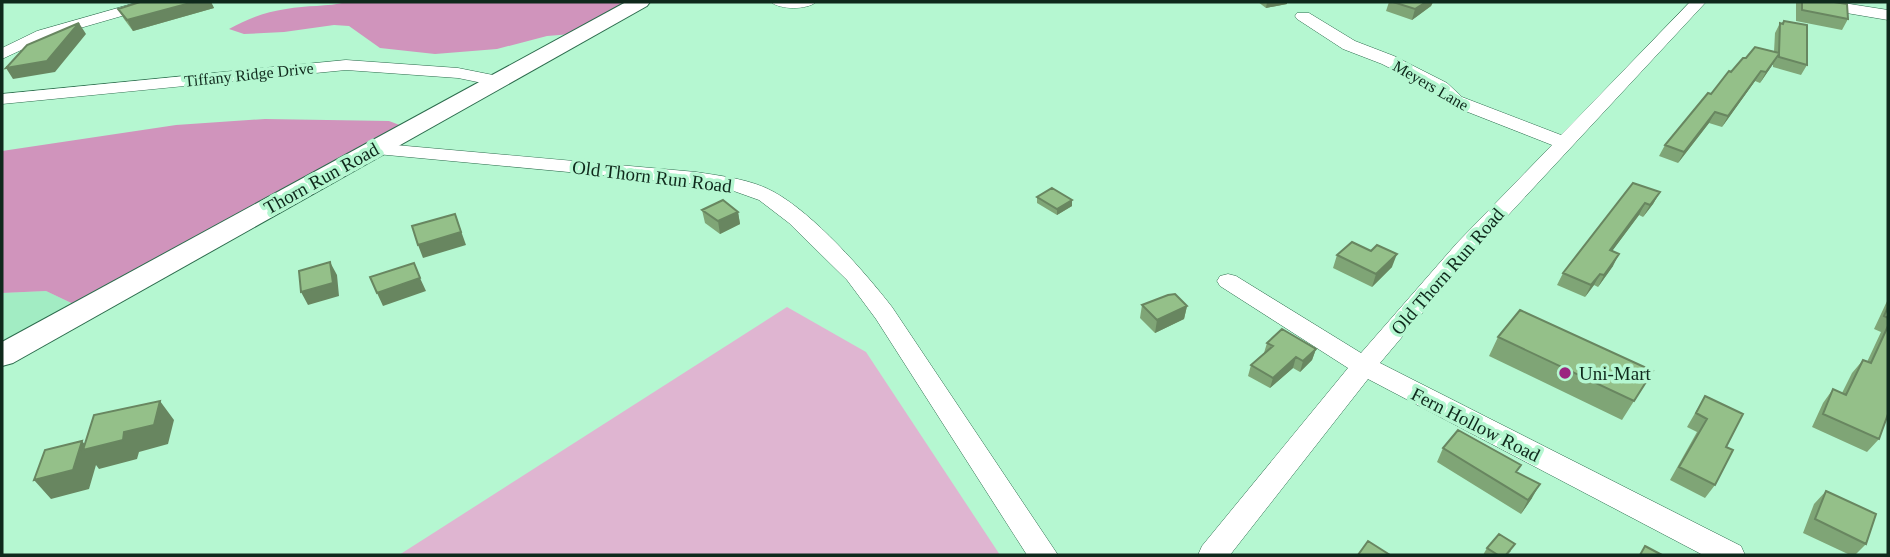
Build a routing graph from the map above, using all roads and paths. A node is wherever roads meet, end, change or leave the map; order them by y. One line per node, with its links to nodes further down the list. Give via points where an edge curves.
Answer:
1 (155, 2): 9 (street, via 43,34)
2 (640, 2): 10 (street, Thorn Run Road)
3 (779, 2): 4 (street)
4 (808, 2)
5 (1698, 2): 12 (street, Old Thorn Run Road)
6 (1811, 2): 7 (street)
7 (1888, 15)
8 (1303, 16): 12 (street, Meyers Lane, via 1349,45 1441,87 1456,102)
9 (2, 54)
10 (496, 81): 11 (street, Tiffany Ridge Drive, via 445,72 336,66); 13 (street, Thorn Run Road)
11 (2, 99)
12 (1565, 143): 16 (street, Old Thorn Run Road, via 1465,248)
13 (373, 149): 15 (street, Thorn Run Road); 17 (street, Old Thorn Run Road, via 696,178 766,196 826,246 869,292)
14 (1227, 281): 16 (street, Fern Hollow Road)
15 (2, 355)
16 (1364, 366): 18 (street, Old Thorn Run Road); 19 (street, Fern Hollow Road)
17 (1043, 555)
18 (1213, 555)
19 (1730, 555)

